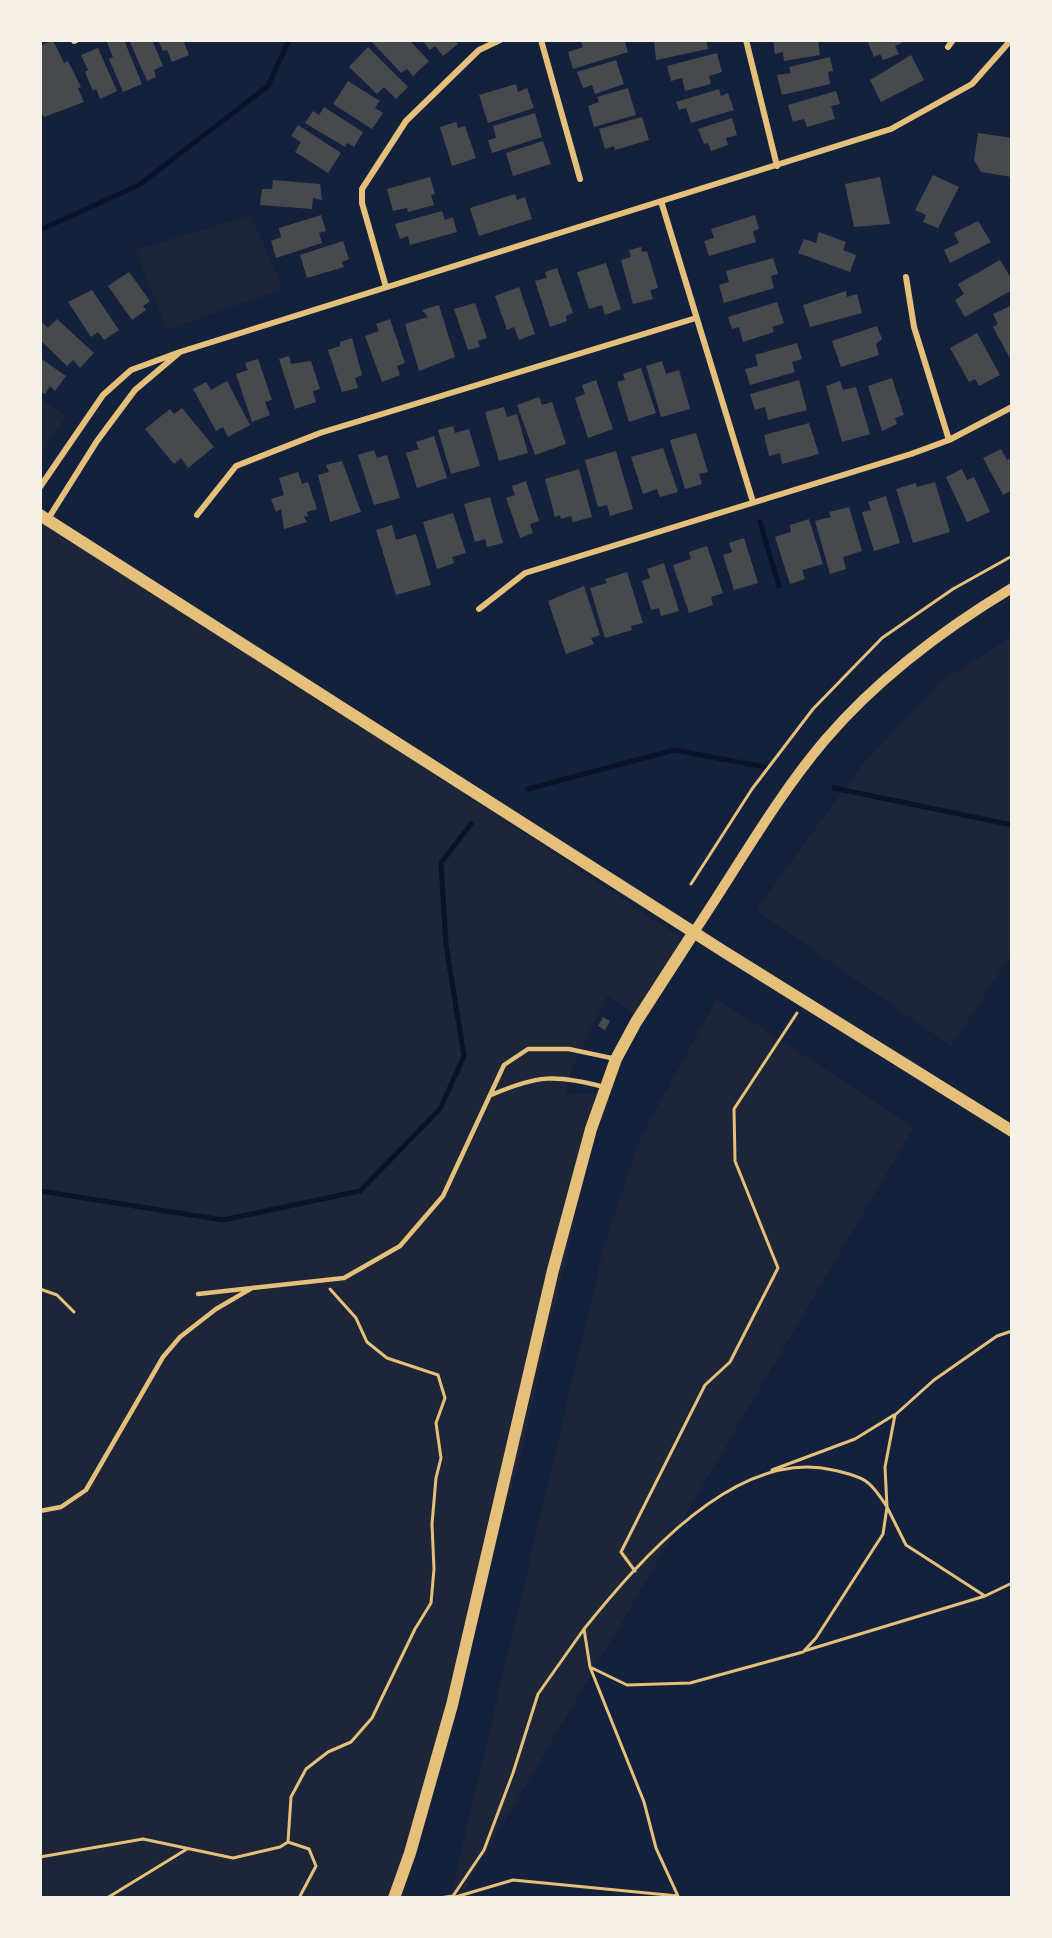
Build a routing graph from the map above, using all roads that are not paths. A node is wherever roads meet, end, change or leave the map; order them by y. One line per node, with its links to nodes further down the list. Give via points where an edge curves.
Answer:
1 (500, 40): 11 (street, via 479,50 406,121 359,189)
2 (541, 40): 8 (street)
3 (746, 40): 7 (street)
4 (953, 40): 6 (street)
5 (1011, 40): 7 (street, via 972,84 891,129)
6 (948, 47)
7 (777, 166): 9 (street)
8 (580, 179)
9 (662, 201): 11 (street); 12 (street)
10 (906, 277): 15 (street, via 914,327)
11 (387, 287): 13 (street)
12 (696, 318): 17 (street); 18 (street, via 320,432 236,466)
13 (180, 352): 16 (street, via 131,370 103,395); 19 (street, via 135,390)
14 (1011, 406): 15 (street)
15 (949, 440): 17 (street)
16 (40, 487)
17 (753, 502): 21 (street, via 525,573)
18 (197, 515)
19 (44, 517): 22 (main road)
20 (1011, 588): 22 (street, via 900,664 825,740)
21 (479, 609)
22 (694, 932): 23 (main road); 26 (main road)
23 (616, 1059): 24 (main road); 25 (lane, via 569,1049 528,1049 504,1065)
24 (605, 1087): 25 (lane, via 570,1078 539,1077); 30 (main road, via 554,1270 452,1705)
25 (491, 1095): 27 (lane, via 443,1196 400,1245 344,1278)
26 (1011, 1131)
27 (252, 1288): 28 (lane); 29 (lane, via 216,1308 169,1350 86,1490 61,1507)
28 (198, 1294)
29 (40, 1511)
30 (394, 1898)

